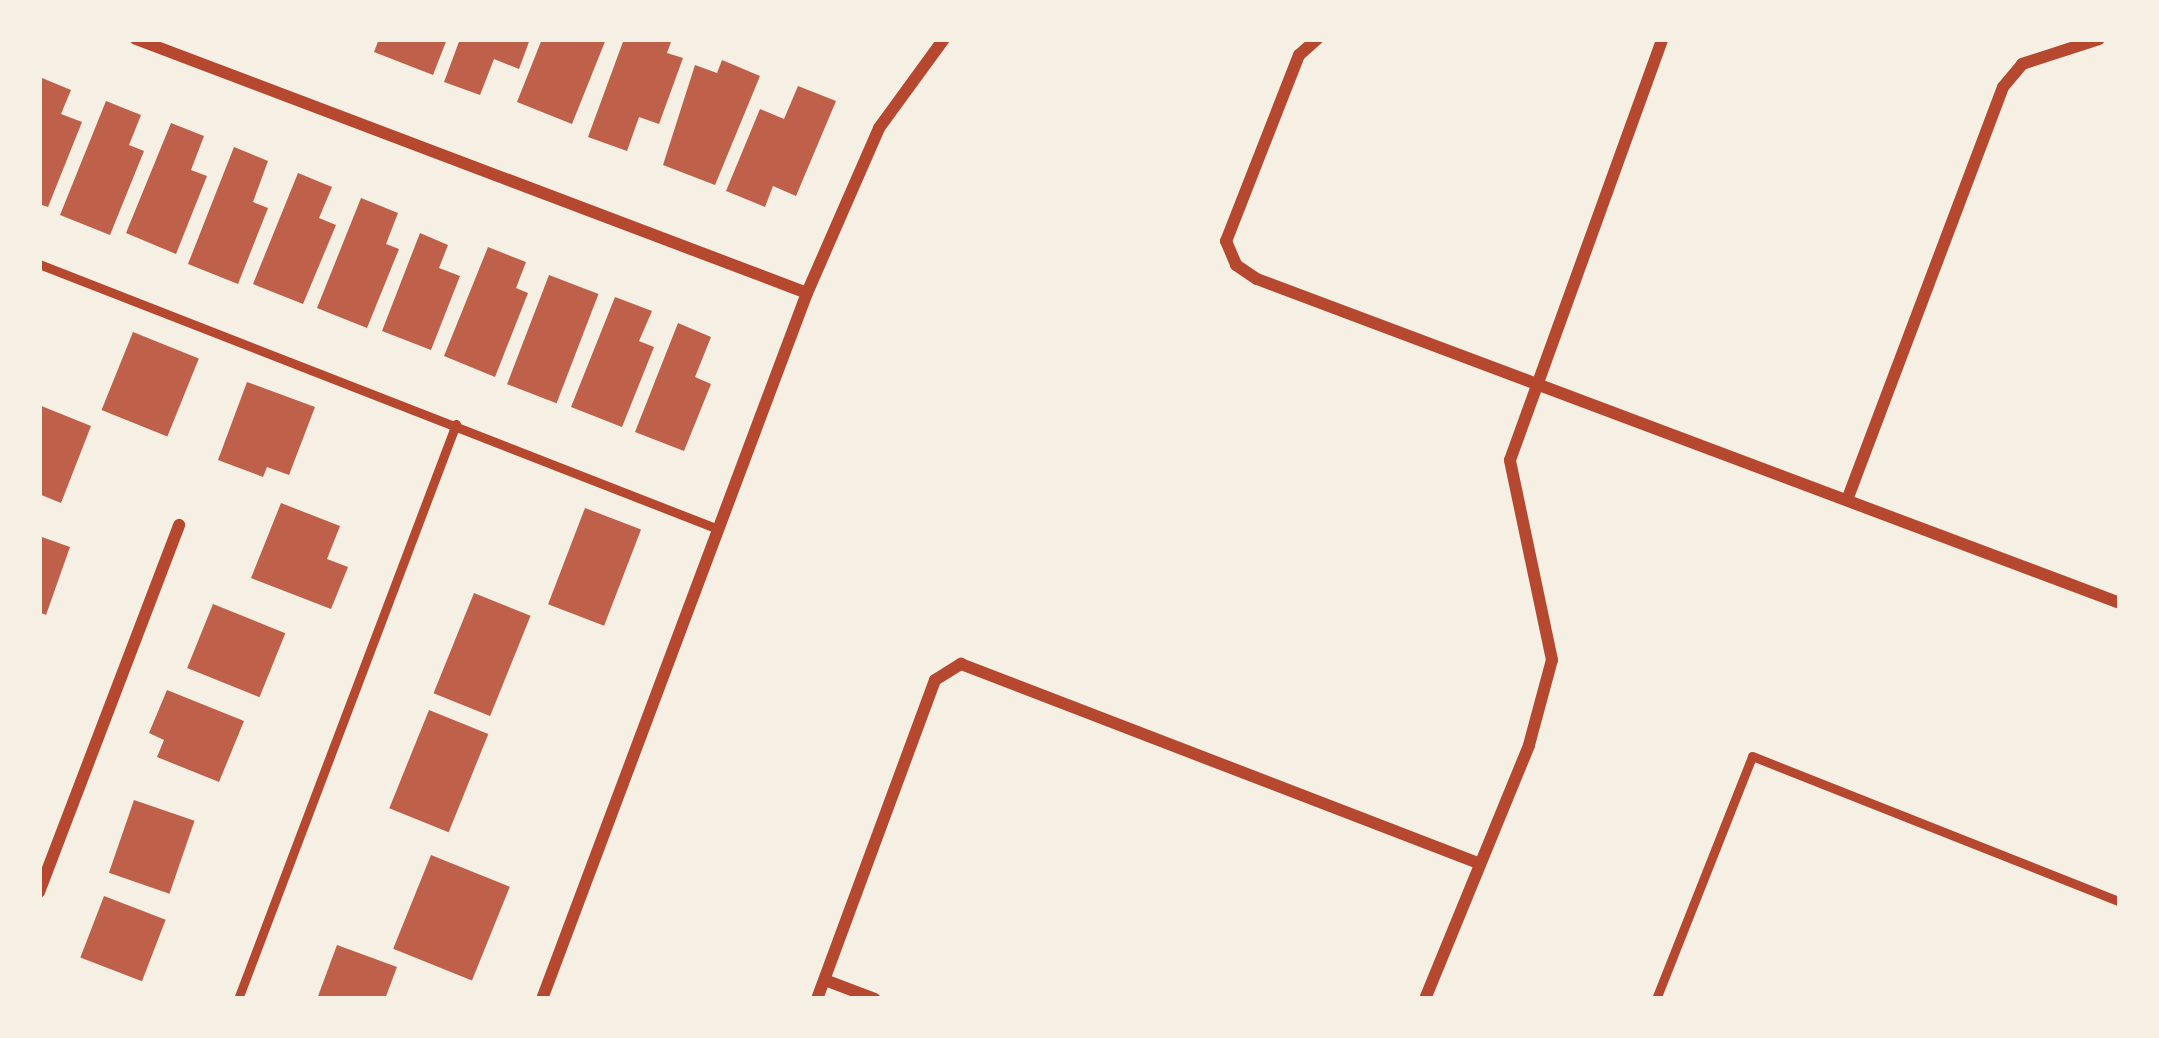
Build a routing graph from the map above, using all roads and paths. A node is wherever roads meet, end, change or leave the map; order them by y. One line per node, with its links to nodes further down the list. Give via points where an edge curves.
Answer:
1 (136, 39): 7 (street)
2 (944, 39): 7 (street, via 878,128)
3 (1317, 39): 8 (street, via 1299,55 1226,241 1236,265 1257,280)
4 (1662, 39): 8 (street)
5 (2099, 39): 10 (street, via 2022,64 2003,87)
6 (39, 264): 9 (lane)
7 (807, 293): 12 (street)
8 (1537, 383): 10 (street); 14 (street, via 1510,460 1552,660 1528,745)
9 (456, 424): 12 (lane); 18 (lane)
10 (1847, 500): 13 (street)
11 (178, 525): 15 (street)
12 (718, 529): 19 (street)
13 (2120, 604)
14 (1478, 862): 17 (street, via 961,664 935,680); 22 (street)
15 (39, 892)
16 (2120, 902): 23 (lane, via 1752,756)
17 (825, 980): 20 (street); 21 (street)
18 (238, 999)
19 (542, 999)
20 (818, 999)
21 (875, 999)
22 (1425, 999)
23 (1656, 999)

